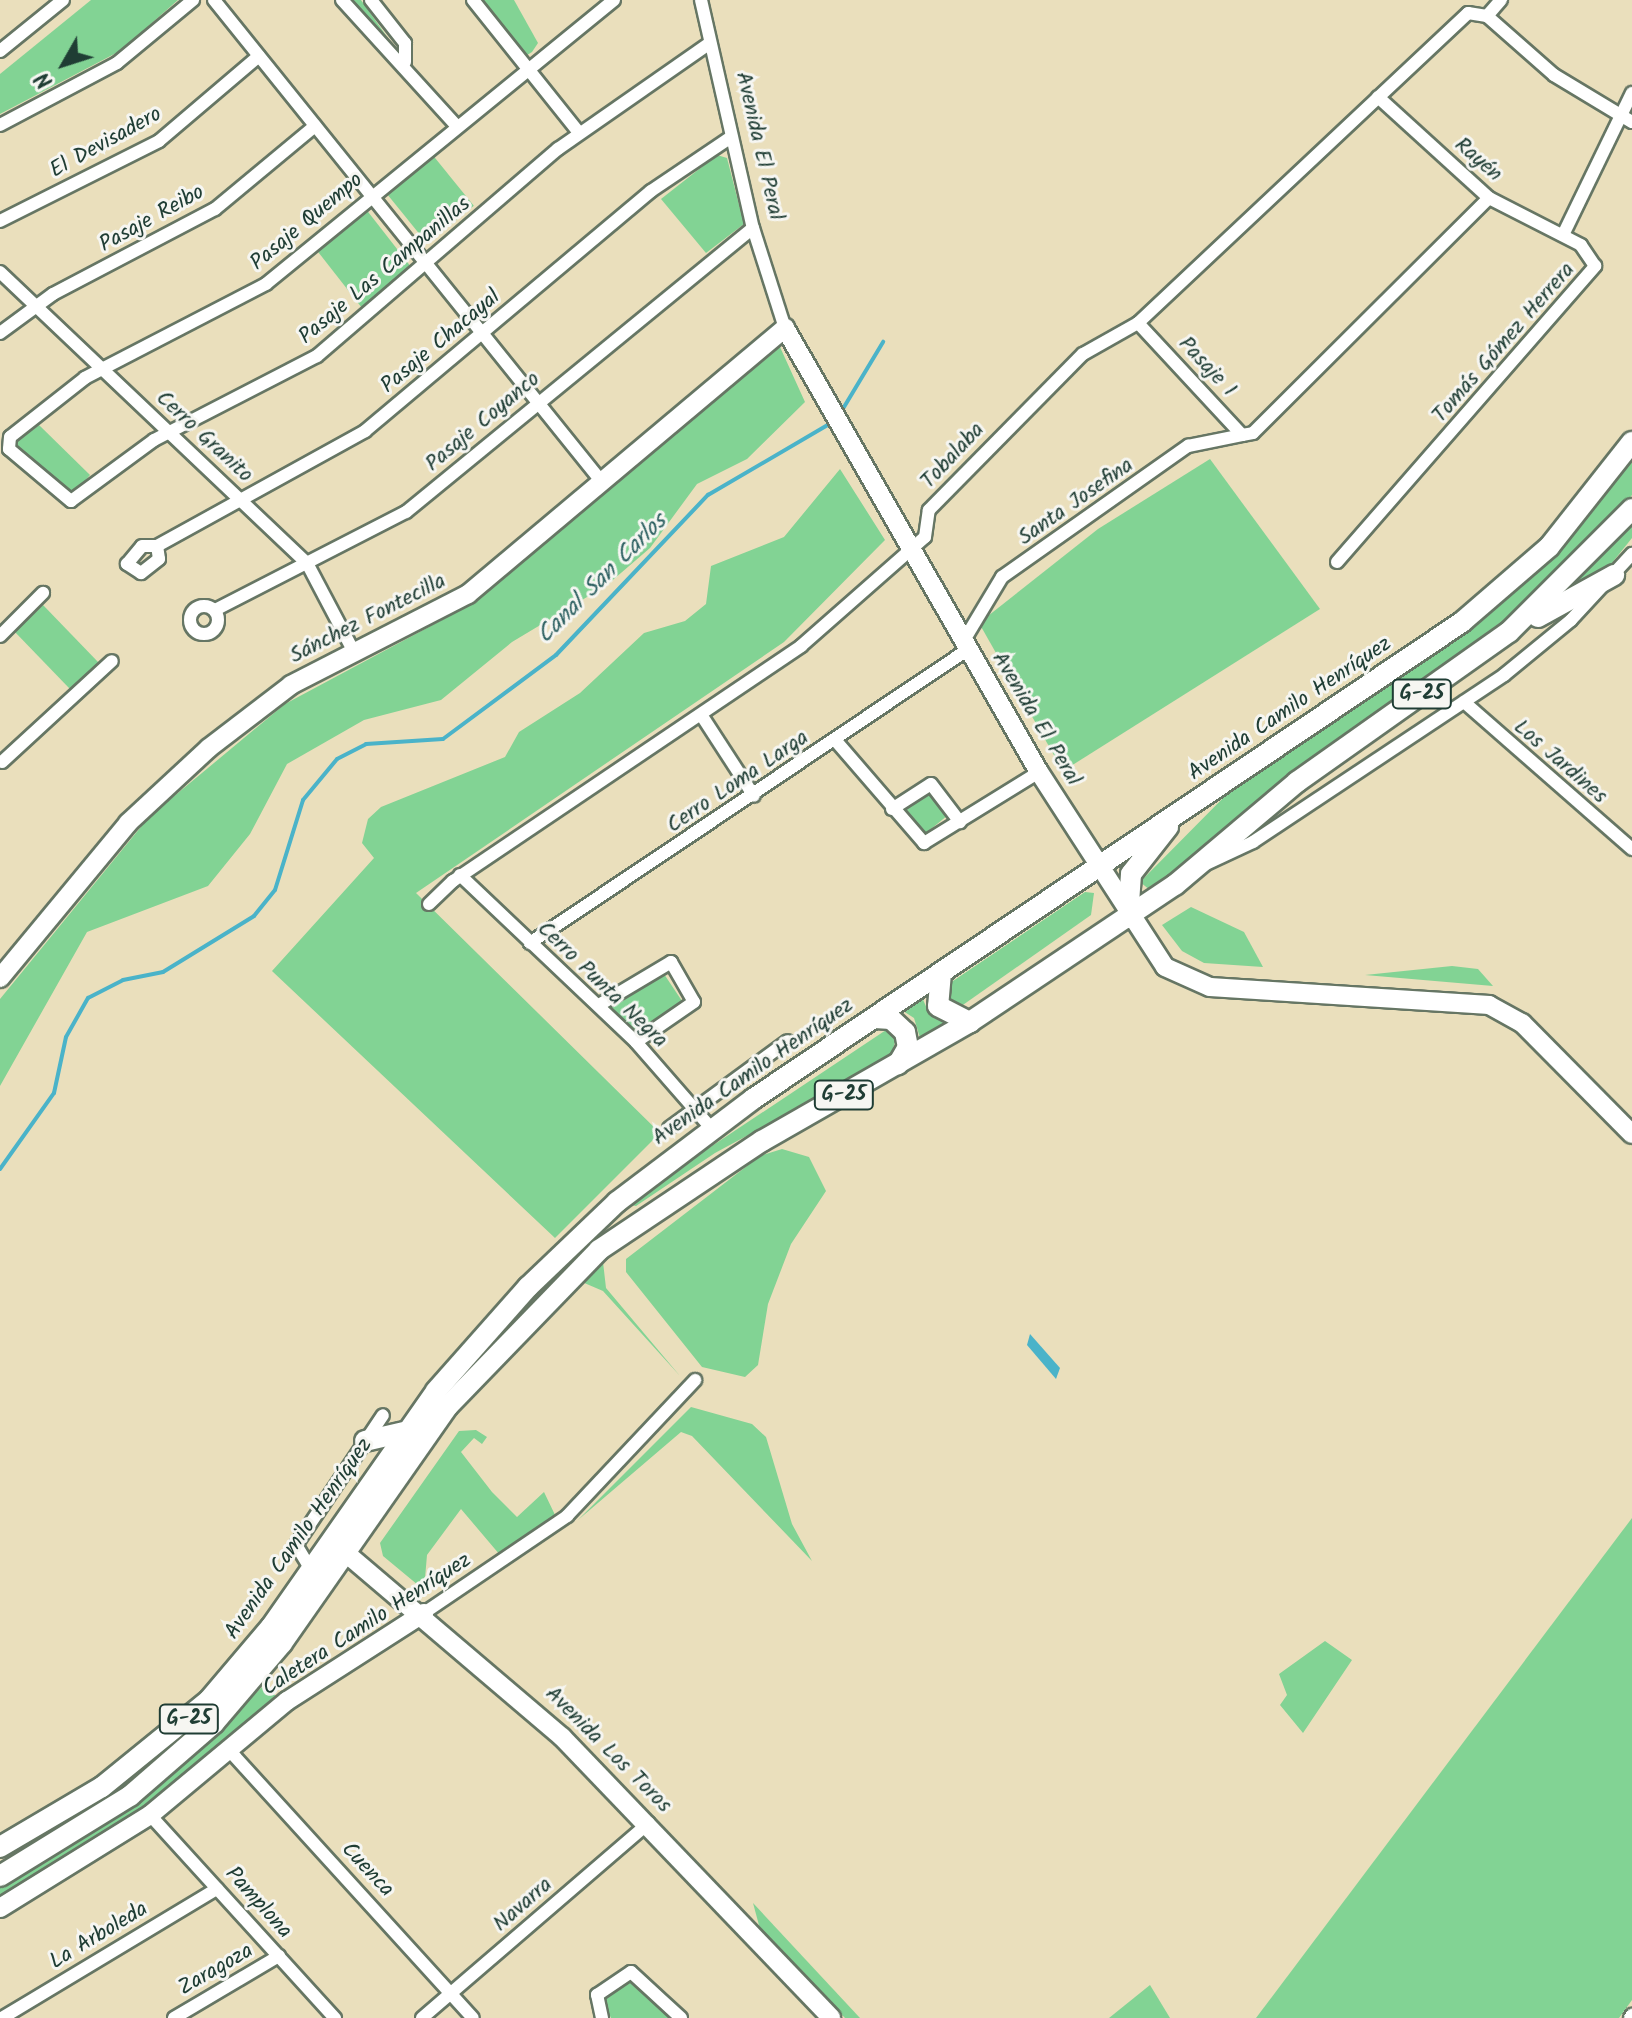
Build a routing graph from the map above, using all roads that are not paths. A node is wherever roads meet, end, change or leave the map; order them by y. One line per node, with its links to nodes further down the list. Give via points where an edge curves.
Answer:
1 (63, 0): 12 (street)
2 (193, 0): 20 (street, via 117,63)
3 (214, 0): 13 (street)
4 (342, 0): 14 (street, via 389,57)
5 (371, 0): 14 (street, via 405,43)
6 (473, 0): 15 (street)
7 (614, 0): 15 (street, Pasaje Quempo)
8 (701, 0): 11 (street, Avenida El Peral)
9 (1501, 0): 10 (street)
10 (1487, 16): 17 (street, Tobalaba, via 1477,11 1457,20); 18 (street, via 1535,61)
11 (710, 43): 22 (street, Pasaje Las Campanillas); 23 (street, Avenida El Peral)
12 (0, 51)
13 (259, 56): 21 (street); 26 (street, El Devisadero, via 159,141)
14 (405, 62): 19 (street)
15 (523, 67): 19 (street, Pasaje Quempo); 22 (street)
16 (1632, 93): 18 (street, Tomás Gómez Herrera)
17 (1378, 97): 25 (street, Rayén); 32 (street, Tobalaba)
18 (1626, 119): 28 (street, Tomás Gómez Herrera)
19 (455, 124): 24 (street, Pasaje Quempo)
20 (0, 125)
21 (315, 126): 24 (street); 31 (street, Pasaje Reibo, via 201,218)
22 (579, 133): 29 (street, Pasaje Las Campanillas)
23 (731, 137): 27 (street, Avenida El Peral); 35 (street, Pasaje Chacayal, via 651,191)
24 (371, 195): 29 (street); 36 (street, Pasaje Quempo, via 258,290)
25 (1489, 198): 28 (street, Rayén); 39 (street)
26 (0, 221)
27 (753, 228): 33 (street, Avenida El Peral); 37 (street, Pasaje Coyanco)
28 (1563, 235): 48 (street, Tomás Gómez Herrera, via 1588,251 1592,274)
29 (425, 263): 35 (street); 38 (street, Pasaje Las Campanillas, via 307,363)
30 (0, 272): 31 (street, Cerro Granito)
31 (36, 306): 34 (street, Pasaje Reibo); 36 (street, Cerro Granito)
32 (1138, 323): 39 (street, Pasaje 1); 46 (street, Tobalaba, via 1083,354 1003,432 929,510 925,537)
33 (785, 328): 41 (street, Sánchez Fontecilla); 46 (street, Avenida El Peral)
34 (0, 333)
35 (482, 333): 37 (street); 42 (street, Pasaje Chacayal, via 356,438)
36 (103, 369): 38 (street, Cerro Granito); 43 (street, Pasaje Quempo, via 8,444)
37 (537, 402): 41 (street); 49 (street, Pasaje Coyanco, via 406,512)
38 (170, 433): 42 (street, Cerro Granito); 43 (street, Pasaje Las Campanillas)
39 (1245, 435): 55 (street, Santa Josefina, via 1188,446 1002,577)
40 (1632, 442): 65 (main road, Avenida Camilo Henríquez / G-25, via 1568,527 1499,593)
41 (602, 482): 56 (street, Sánchez Fontecilla, via 460,600)
42 (239, 498): 45 (street, Pasaje Chacayal); 49 (street, Cerro Granito)
43 (67, 501)
44 (1632, 509): 53 (main road, Avenida Camilo Henríquez / G-25)
45 (157, 546)
46 (909, 550): 55 (street, Avenida El Peral); 59 (street, Tobalaba, via 781,663)
47 (1632, 554): 50 (street, Avenida Camilo Henríquez)
48 (1337, 562)
49 (307, 563): 52 (street, Pasaje Coyanco); 56 (street, Cerro Granito)
50 (1614, 575): 53 (main road); 58 (street, Avenida Camilo Henríquez, via 1544,644)
51 (43, 593): 54 (street)
52 (215, 610)
53 (1509, 632): 68 (main road, Avenida Camilo Henríquez / G-25, via 1297,782)
54 (0, 636)
55 (965, 646): 60 (street, Cerro Loma Larga); 62 (street, Avenida El Peral)
56 (354, 652): 75 (street, Sánchez Fontecilla, via 291,685 179,772 86,869)
57 (112, 661): 61 (street)
58 (1464, 702): 67 (street, Los Jardines); 68 (street, Avenida Camilo Henríquez, via 1253,842)
59 (702, 716): 63 (street); 70 (street, Tobalaba)
60 (836, 741): 63 (street, Cerro Loma Larga); 64 (street)
61 (1, 762)
62 (1039, 772): 66 (street); 69 (street, Avenida El Peral)
63 (754, 796): 73 (street, Cerro Loma Larga)
64 (892, 809): 66 (street, via 924,843); 66 (street, via 931,784)
65 (1173, 816): 69 (main road, Avenida Camilo Henríquez / G-25); 72 (main road, via 1131,874)
66 (960, 822)
67 (1629, 841)
68 (1200, 866): 72 (main road, Avenida Camilo Henríquez / G-25)
69 (1097, 868): 72 (street, Avenida El Peral); 74 (main road, Avenida Camilo Henríquez / G-25)
70 (460, 875): 71 (street, Tobalaba); 73 (street, Cerro Punta Negra)
71 (429, 904)
72 (1128, 918): 78 (main road, Avenida Camilo Henríquez / G-25); 85 (street, Avenida El Peral, via 1165,967 1198,985 1499,1009)
73 (530, 943): 76 (street, Cerro Punta Negra)
74 (941, 973): 77 (main road, Avenida Camilo Henríquez / G-25); 78 (main road, via 938,1006)
75 (0, 978)
76 (599, 1005): 80 (street, Cerro Punta Negra); 80 (street, via 671,962 694,1002)
77 (875, 1018): 81 (main road, via 891,1019 905,1032 908,1047); 84 (main road, Avenida Camilo Henríquez / G-25)
78 (970, 1022): 81 (main road, Avenida Camilo Henríquez / G-25)
79 (788, 1041): 82 (street, Avenida Camilo Henríquez)
80 (636, 1042): 82 (street, Cerro Punta Negra)
81 (898, 1064): 90 (main road, Avenida Camilo Henríquez / G-25, via 670,1199 581,1266 456,1397)
82 (696, 1107): 83 (street, Avenida Camilo Henríquez); 84 (street, Cerro Punta Negra)
83 (669, 1128)
84 (711, 1128): 88 (main road, Avenida Camilo Henríquez / G-25, via 549,1266)
85 (1632, 1134)
86 (695, 1380): 92 (street, Caletera Camilo Henríquez, via 567,1516)
87 (383, 1415): 89 (street)
88 (404, 1432): 89 (main road); 90 (main road, Avenida Camilo Henríquez / G-25)
89 (365, 1441): 91 (street, via 296,1545)
90 (336, 1544): 91 (main road, Avenida Camilo Henríquez / G-25); 92 (street, Avenida Los Toros); 97 (main road, Avenida Camilo Henríquez / G-25, via 261,1671 194,1743 108,1811)
91 (310, 1568): 96 (main road, Avenida Camilo Henríquez / G-25, via 251,1652 184,1723 102,1787)
92 (424, 1613): 93 (street, Caletera Camilo Henríquez, via 287,1701); 95 (street, Avenida Los Toros)
93 (229, 1750): 94 (street, Caletera Camilo Henríquez); 101 (street, Cuenca)
94 (150, 1815): 98 (street, Pamplona); 99 (street, Caletera Camilo Henríquez)
95 (649, 1823): 101 (street, Navarra); 109 (street, Avenida Los Toros)
96 (0, 1847)
97 (0, 1876)
98 (217, 1889): 100 (street, Pamplona); 102 (street, La Arboleda)
99 (0, 1908)
100 (279, 1956): 103 (street, Zaragoza); 104 (street, Pamplona)
101 (451, 1993): 105 (street, Navarra); 106 (street, Cuenca)
102 (2, 2018)
103 (174, 2018)
104 (335, 2018)
105 (422, 2018)
106 (473, 2018)
107 (602, 2018): 108 (street, via 597,1995 631,1972)
108 (681, 2018)
109 (831, 2018)

